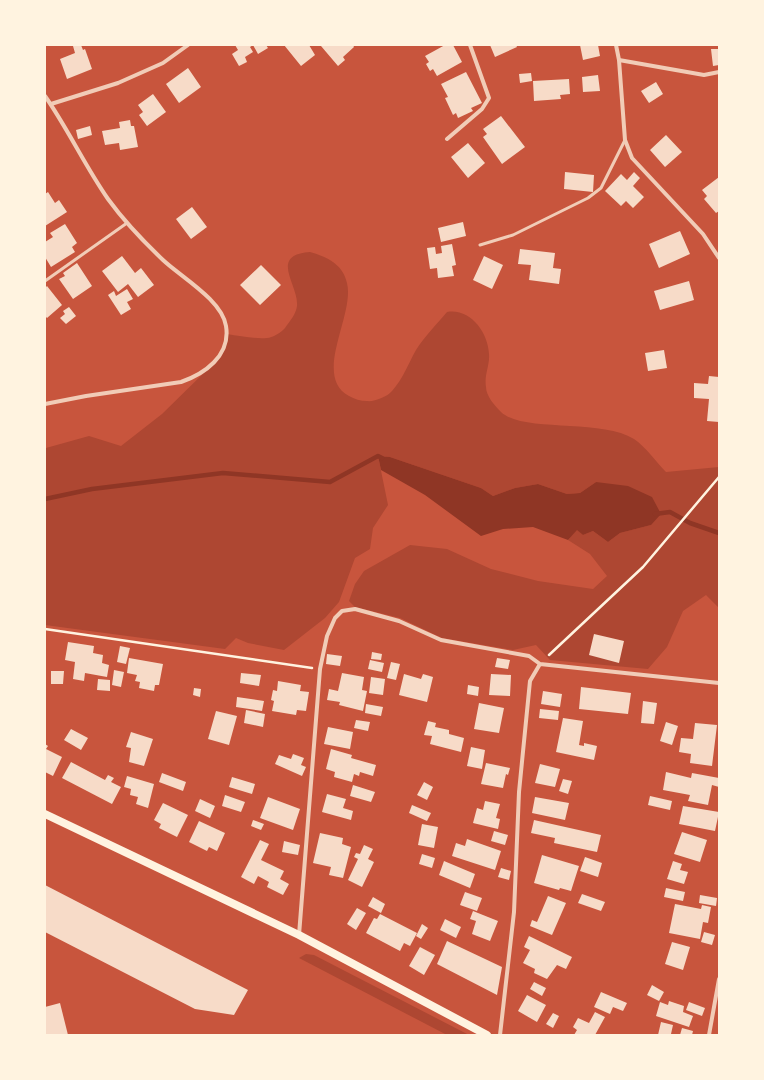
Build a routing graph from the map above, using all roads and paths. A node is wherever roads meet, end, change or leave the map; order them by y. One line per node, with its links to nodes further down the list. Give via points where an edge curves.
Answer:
1 (188, 45): 7 (street, via 163,63 118,84)
2 (470, 45): 8 (street, via 489,98 482,109)
3 (616, 45): 4 (street)
4 (619, 60): 5 (street, via 704,75); 9 (street)
5 (719, 72)
6 (45, 96): 7 (street)
7 (51, 104): 10 (street, via 107,198)
8 (447, 139)
9 (625, 140): 11 (lane, via 601,188 588,198 513,235); 12 (street, via 632,158 703,234)
10 (127, 223): 13 (lane); 14 (street, via 164,261 217,308 226,325 227,334 221,354 206,371 181,382)
11 (480, 246)
12 (719, 258)
13 (45, 281)
14 (45, 404)
15 (719, 477): 17 (path, via 643,567)
16 (45, 629): 18 (path)
17 (540, 664): 18 (street, via 529,656 441,640 399,621 355,609 342,611 335,618 327,636); 19 (street); 24 (street, via 530,681 519,792 514,912)
18 (320, 669): 21 (street)
19 (719, 683)
20 (45, 814): 21 (main road)
21 (300, 934): 23 (main road)
22 (719, 979): 25 (street)
23 (487, 1035)
24 (500, 1035)
25 (709, 1035)

